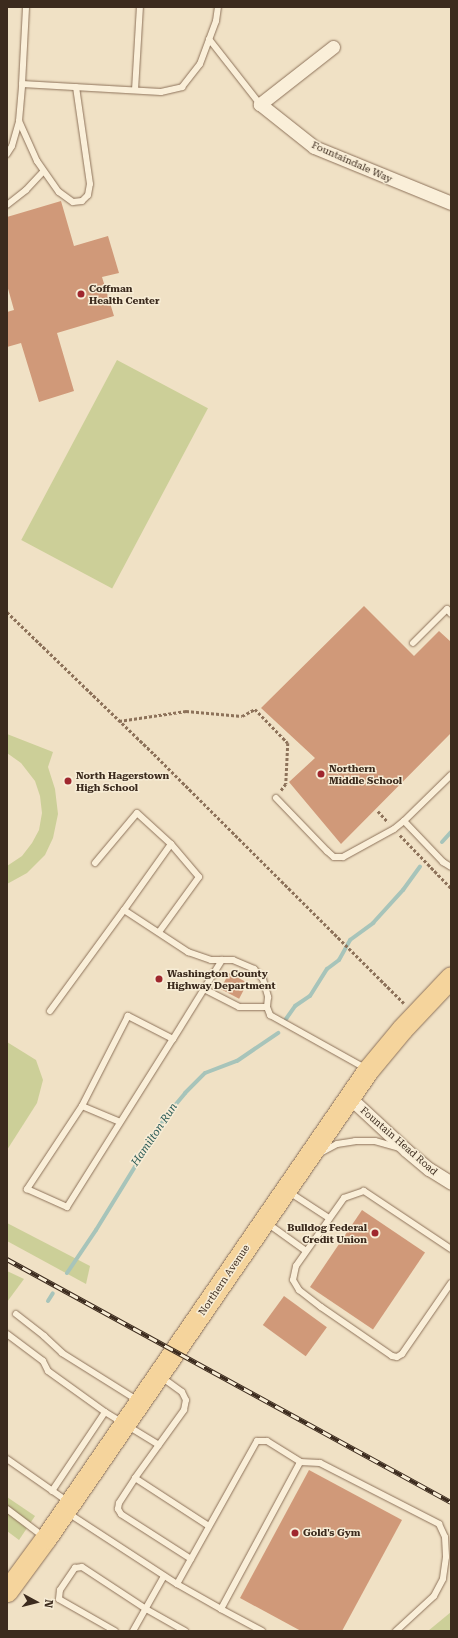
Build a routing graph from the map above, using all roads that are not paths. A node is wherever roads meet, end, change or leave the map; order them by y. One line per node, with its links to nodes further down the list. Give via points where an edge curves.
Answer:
1 (26, 7): 6 (lane)
2 (140, 7): 8 (lane)
3 (218, 7): 4 (lane)
4 (209, 39): 8 (lane, via 200,64 182,87 161,92); 9 (lane)
5 (333, 47): 9 (street)
6 (22, 84): 7 (lane); 10 (lane)
7 (76, 87): 8 (lane); 12 (lane, via 90,184 88,195 82,202 73,202 59,192)
8 (135, 90)
9 (260, 104): 13 (street, Fountaindale Way, via 314,147)
10 (19, 121): 11 (lane); 12 (lane)
11 (7, 154)
12 (43, 172): 14 (lane)
13 (451, 203)
14 (7, 205)
15 (451, 614): 16 (lane, via 446,609)
16 (413, 643)
17 (451, 775): 19 (lane)
18 (276, 798): 19 (lane, via 334,857 344,857)
19 (404, 821): 22 (lane, via 442,862)
20 (171, 844): 21 (lane, via 137,813); 23 (lane); 24 (lane, via 199,877)
21 (95, 863)
22 (451, 867)
23 (124, 910): 24 (lane); 29 (lane)
24 (159, 932): 25 (lane, via 188,952 211,960)
25 (222, 960): 27 (lane); 28 (lane, via 233,960 254,970 263,979 268,997)
26 (451, 977): 31 (main road, Northern Avenue)
27 (204, 988): 28 (lane, via 239,1007); 30 (lane)
28 (267, 1007): 31 (lane, via 270,1015 277,1020)
29 (50, 1011)
30 (173, 1039): 33 (lane, via 128,1016); 34 (lane)
31 (368, 1070): 32 (main road, Northern Avenue)
32 (349, 1097): 35 (street, Fountain Head Road); 36 (main road, Northern Avenue)
33 (82, 1106): 34 (lane); 34 (lane, via 27,1189 67,1207)
34 (120, 1122)
35 (406, 1150): 36 (lane, via 375,1141 355,1140 337,1144); 37 (street, Fountain Head Road)
36 (306, 1160): 38 (main road, Northern Avenue)
37 (451, 1183)
38 (286, 1190): 39 (lane); 40 (main road, Northern Avenue)
39 (329, 1218): 41 (lane, via 344,1198 364,1191); 42 (lane)
40 (264, 1221): 42 (lane); 46 (main road, Northern Avenue)
41 (451, 1249)
42 (306, 1251): 43 (lane, via 293,1274 293,1280 299,1290 392,1356 402,1354)
43 (451, 1283)
44 (16, 1314): 47 (lane, via 62,1353)
45 (7, 1334): 48 (lane, via 42,1361 48,1371)
46 (158, 1375): 47 (main road, Northern Avenue); 50 (lane, via 182,1392 186,1400 184,1410)
47 (140, 1402): 49 (main road, Northern Avenue)
48 (104, 1412): 49 (lane); 54 (lane)
49 (125, 1424): 50 (lane); 55 (main road, Northern Avenue)
50 (159, 1445): 53 (lane)
51 (7, 1459): 54 (lane)
52 (300, 1462): 57 (lane, via 267,1441 257,1441); 64 (lane); 69 (lane, via 320,1463 439,1524 445,1537 443,1579 434,1596)
53 (135, 1478): 57 (lane); 59 (lane, via 118,1503 118,1509)
54 (52, 1490): 55 (lane)
55 (67, 1507): 58 (main road, Northern Avenue); 60 (lane)
56 (7, 1509): 58 (lane)
57 (209, 1526): 59 (lane)
58 (46, 1538): 62 (main road, Northern Avenue)
59 (191, 1559): 61 (lane)
60 (164, 1576): 61 (lane); 63 (lane)
61 (177, 1584): 64 (lane)
62 (7, 1591)
63 (146, 1609): 65 (lane, via 82,1567 75,1568 60,1590 59,1599); 66 (lane); 67 (lane)
64 (221, 1609): 68 (lane)
65 (115, 1631)
66 (133, 1631)
67 (185, 1631)
68 (262, 1631)
69 (396, 1631)

